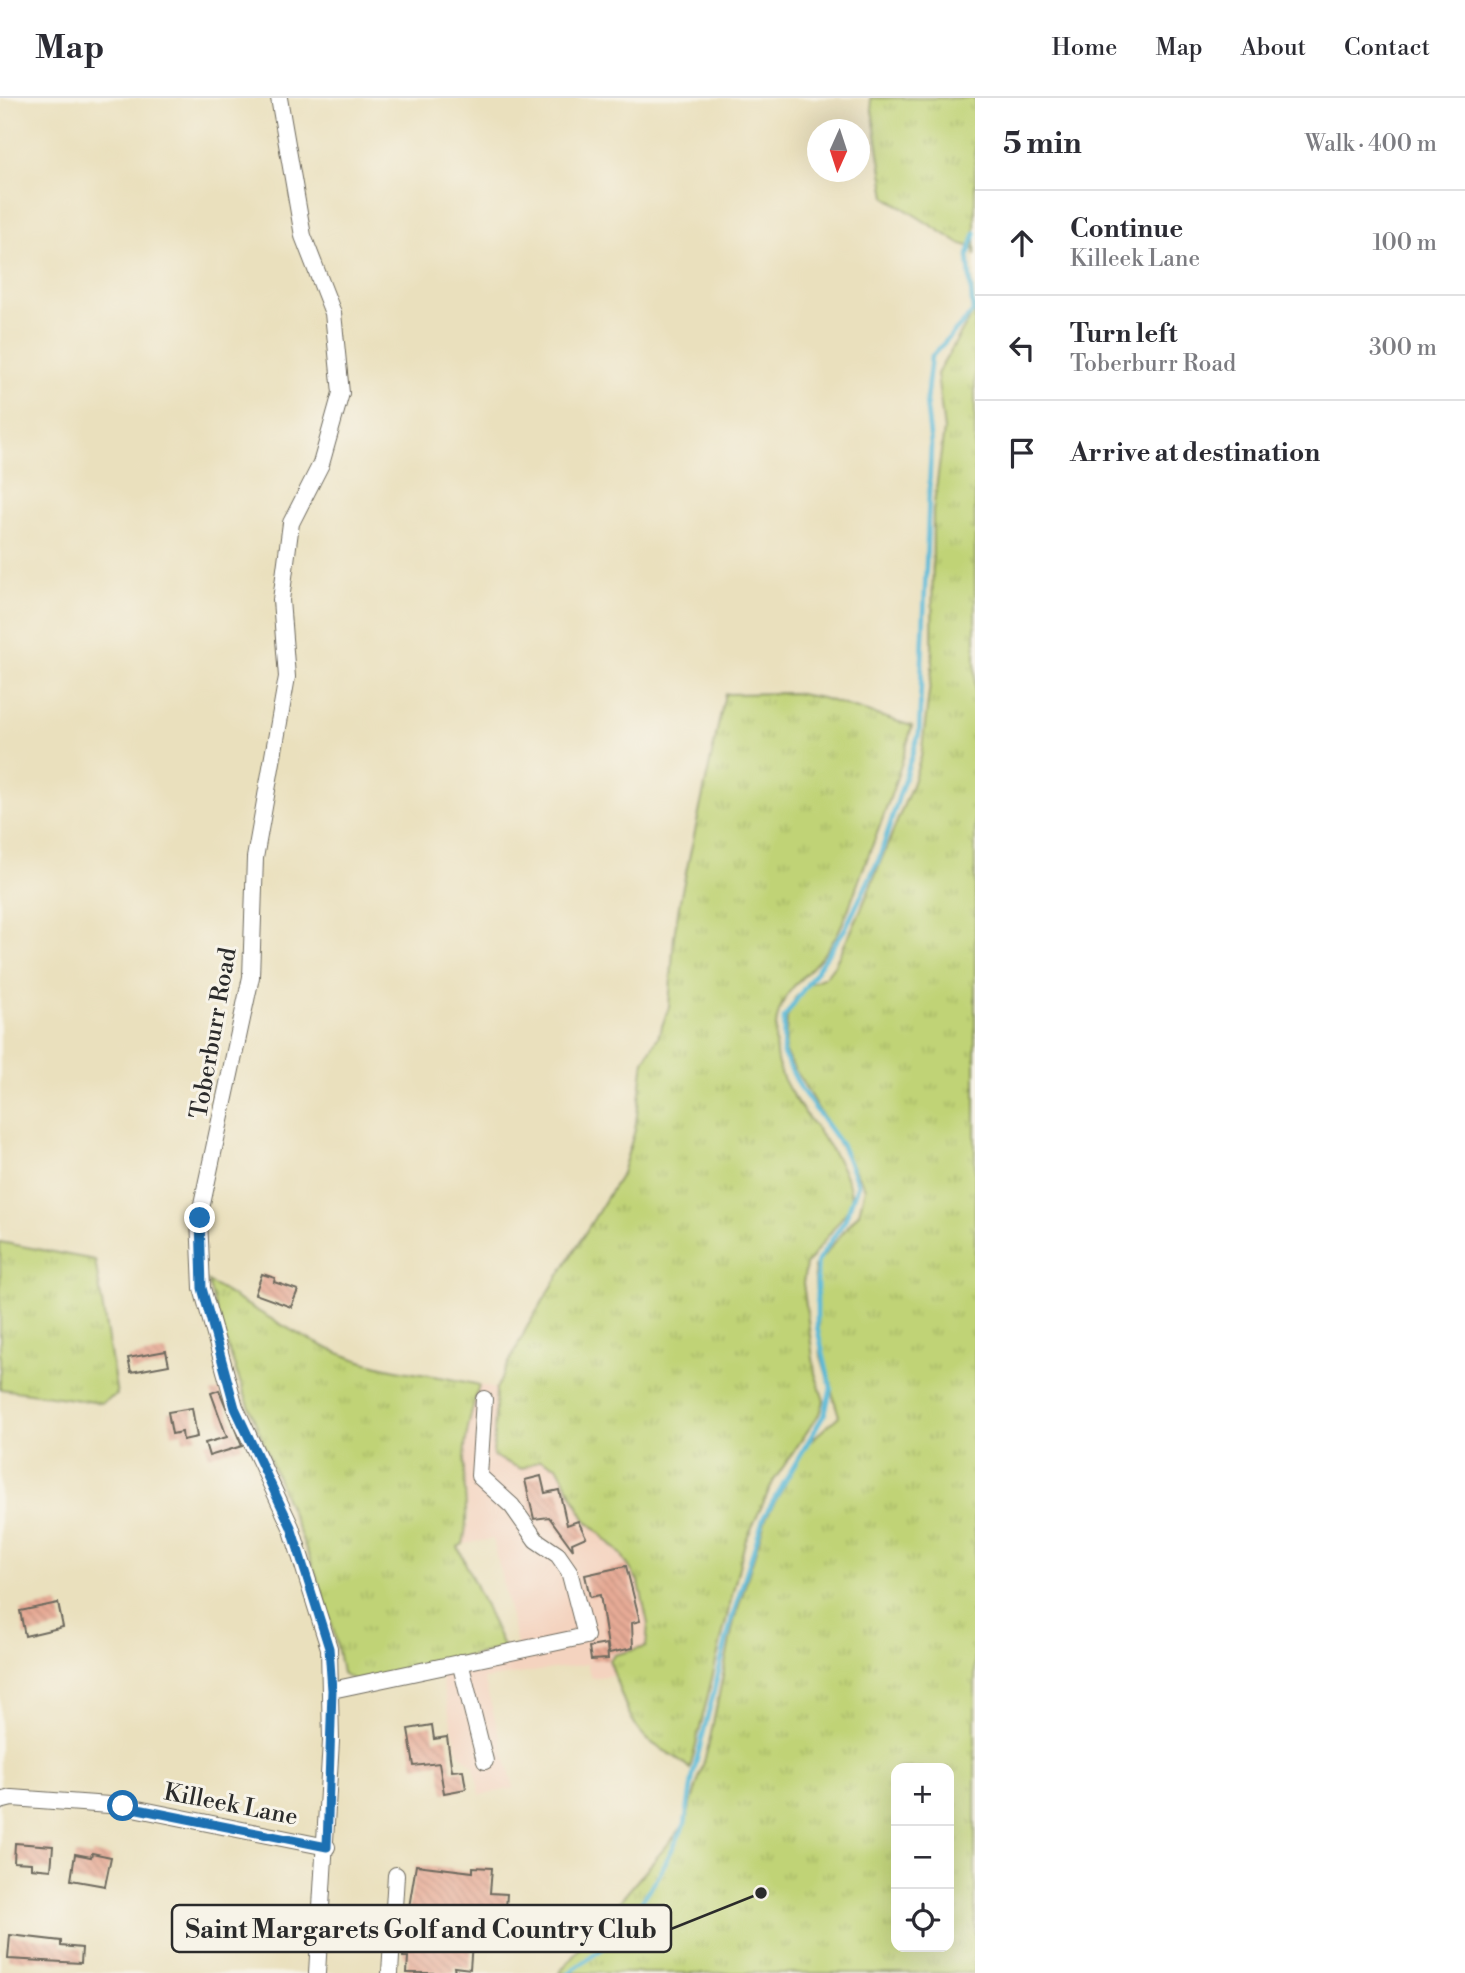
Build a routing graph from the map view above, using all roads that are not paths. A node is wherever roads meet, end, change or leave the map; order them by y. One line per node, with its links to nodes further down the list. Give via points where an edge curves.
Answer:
1 (279, 98): 4 (street, Toberburr Road, via 303,236 333,313 341,393 321,464 290,523 281,600 288,677 255,858 251,977 200,1218 198,1253 202,1288 235,1408 291,1527 329,1648)
2 (484, 1399): 3 (street, via 479,1475 569,1571 586,1636)
3 (460, 1662): 4 (street); 5 (street)
4 (332, 1690): 7 (street, Toberburr Road)
5 (485, 1761)
6 (0, 1801): 7 (street, Killeek Lane, via 123,1806)
7 (327, 1847): 9 (street, Toberburr Road)
8 (396, 1875): 10 (street)
9 (320, 1936): 10 (street); 11 (street, Toberburr Road)
10 (391, 1941): 12 (street)
11 (317, 1973)
12 (390, 1973)

